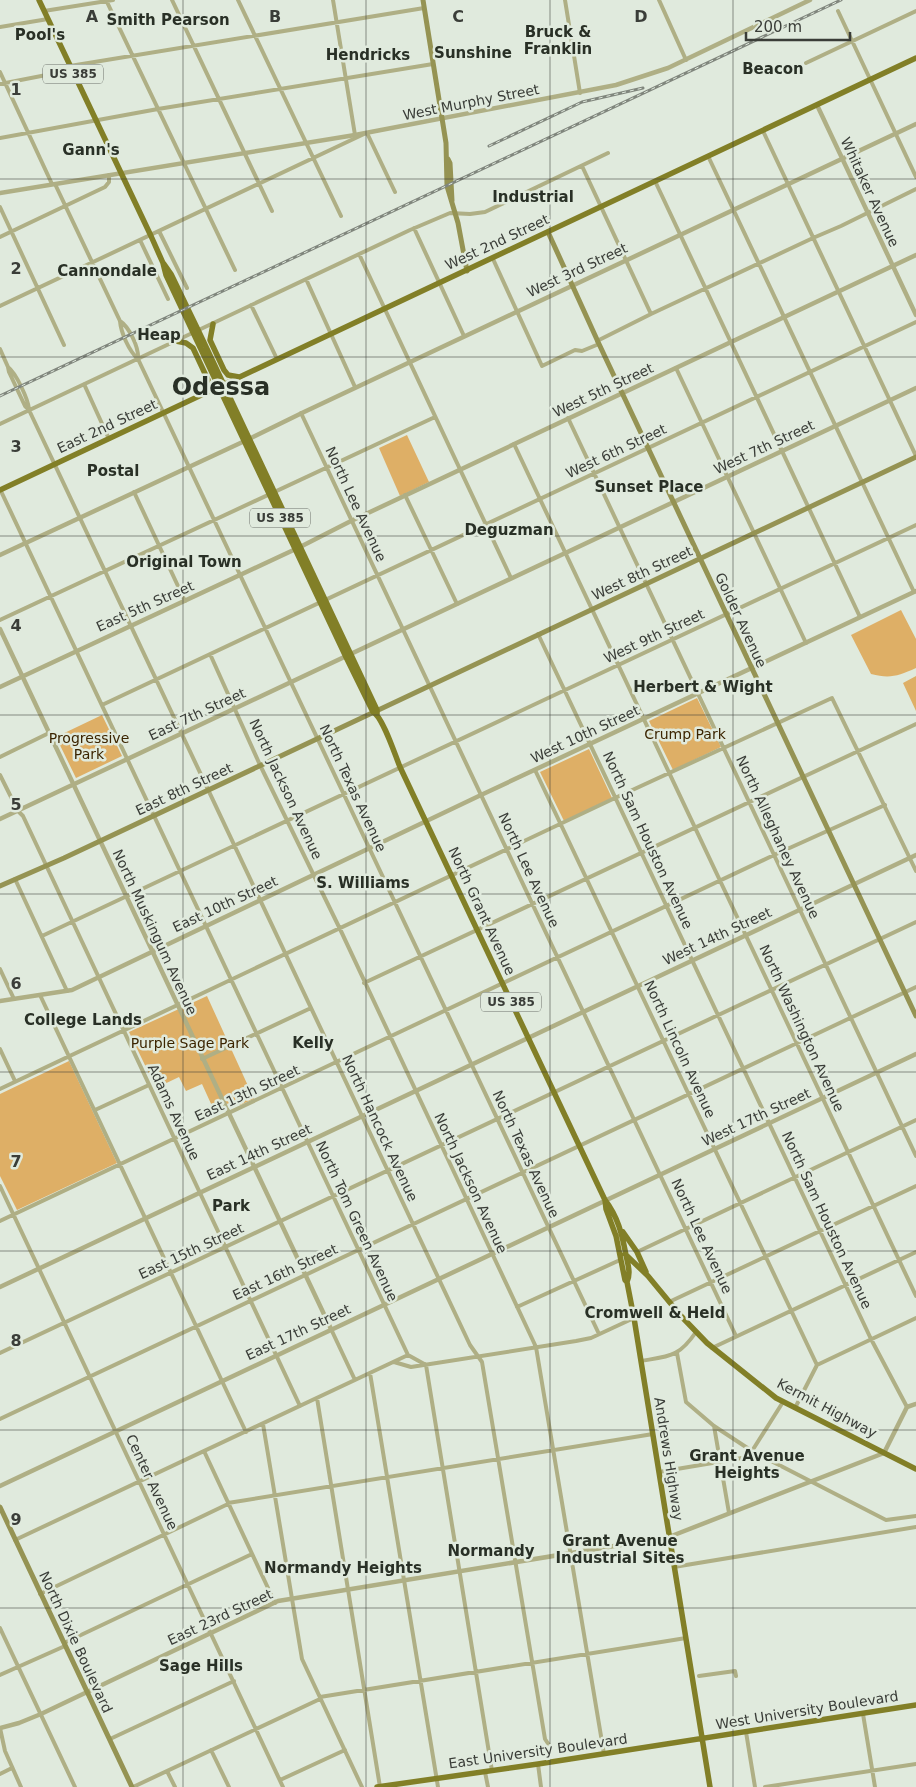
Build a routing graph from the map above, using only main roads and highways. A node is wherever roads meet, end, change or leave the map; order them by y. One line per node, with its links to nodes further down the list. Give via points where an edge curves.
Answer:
1 (39, 0): 9 (main road, North Grant Avenue / US 385, via 171,274)
2 (423, 0): 5 (main road, via 450,163 452,201)
3 (916, 58): 4 (main road, West 2nd Street)
4 (548, 232): 5 (main road, West 2nd Street); 13 (main road, Golder Avenue)
5 (467, 271): 8 (main road, West 2nd Street)
6 (213, 324): 8 (main road, via 209,338 224,370 230,376)
7 (176, 341): 10 (main road, via 186,342 192,348 207,379)
8 (239, 377): 9 (main road, West 2nd Street)
9 (221, 386): 10 (main road, East 2nd Street); 14 (main road, North Grant Avenue / US 385)
10 (206, 392): 12 (main road, East 2nd Street)
11 (916, 456): 13 (main road, West 8th Street)
12 (0, 490)
13 (700, 559): 14 (main road, West 8th Street); 16 (main road, Golder Avenue)
14 (375, 712): 15 (main road, East 8th Street); 17 (main road, North Grant Avenue / US 385)
15 (0, 886)
16 (916, 1016)
17 (605, 1200): 18 (main road, North Grant Avenue / US 385); 19 (main road, North Grant Avenue / US 385)
18 (620, 1228): 20 (main road, US 385); 23 (main road, Kermit Highway, via 637,1252)
19 (618, 1245): 20 (main road, Kermit Highway); 24 (main road, Andrews Highway / US 385)
20 (626, 1254): 21 (main road, Kermit Highway); 22 (main road, US 385)
21 (642, 1271): 22 (main road); 23 (main road, Kermit Highway)
22 (630, 1275): 24 (main road)
23 (648, 1276): 25 (main road, Kermit Highway, via 712,1348 783,1402)
24 (627, 1282): 28 (main road, Andrews Highway / US 385)
25 (916, 1469)
26 (0, 1507): 30 (main road, North Dixie Boulevard)
27 (916, 1705): 28 (main road, West University Boulevard)
28 (703, 1739): 29 (main road, East University Boulevard); 32 (main road, Andrews Highway / US 385)
29 (390, 1786): 31 (main road, East University Boulevard)
30 (132, 1787)
31 (378, 1787)
32 (710, 1787)

